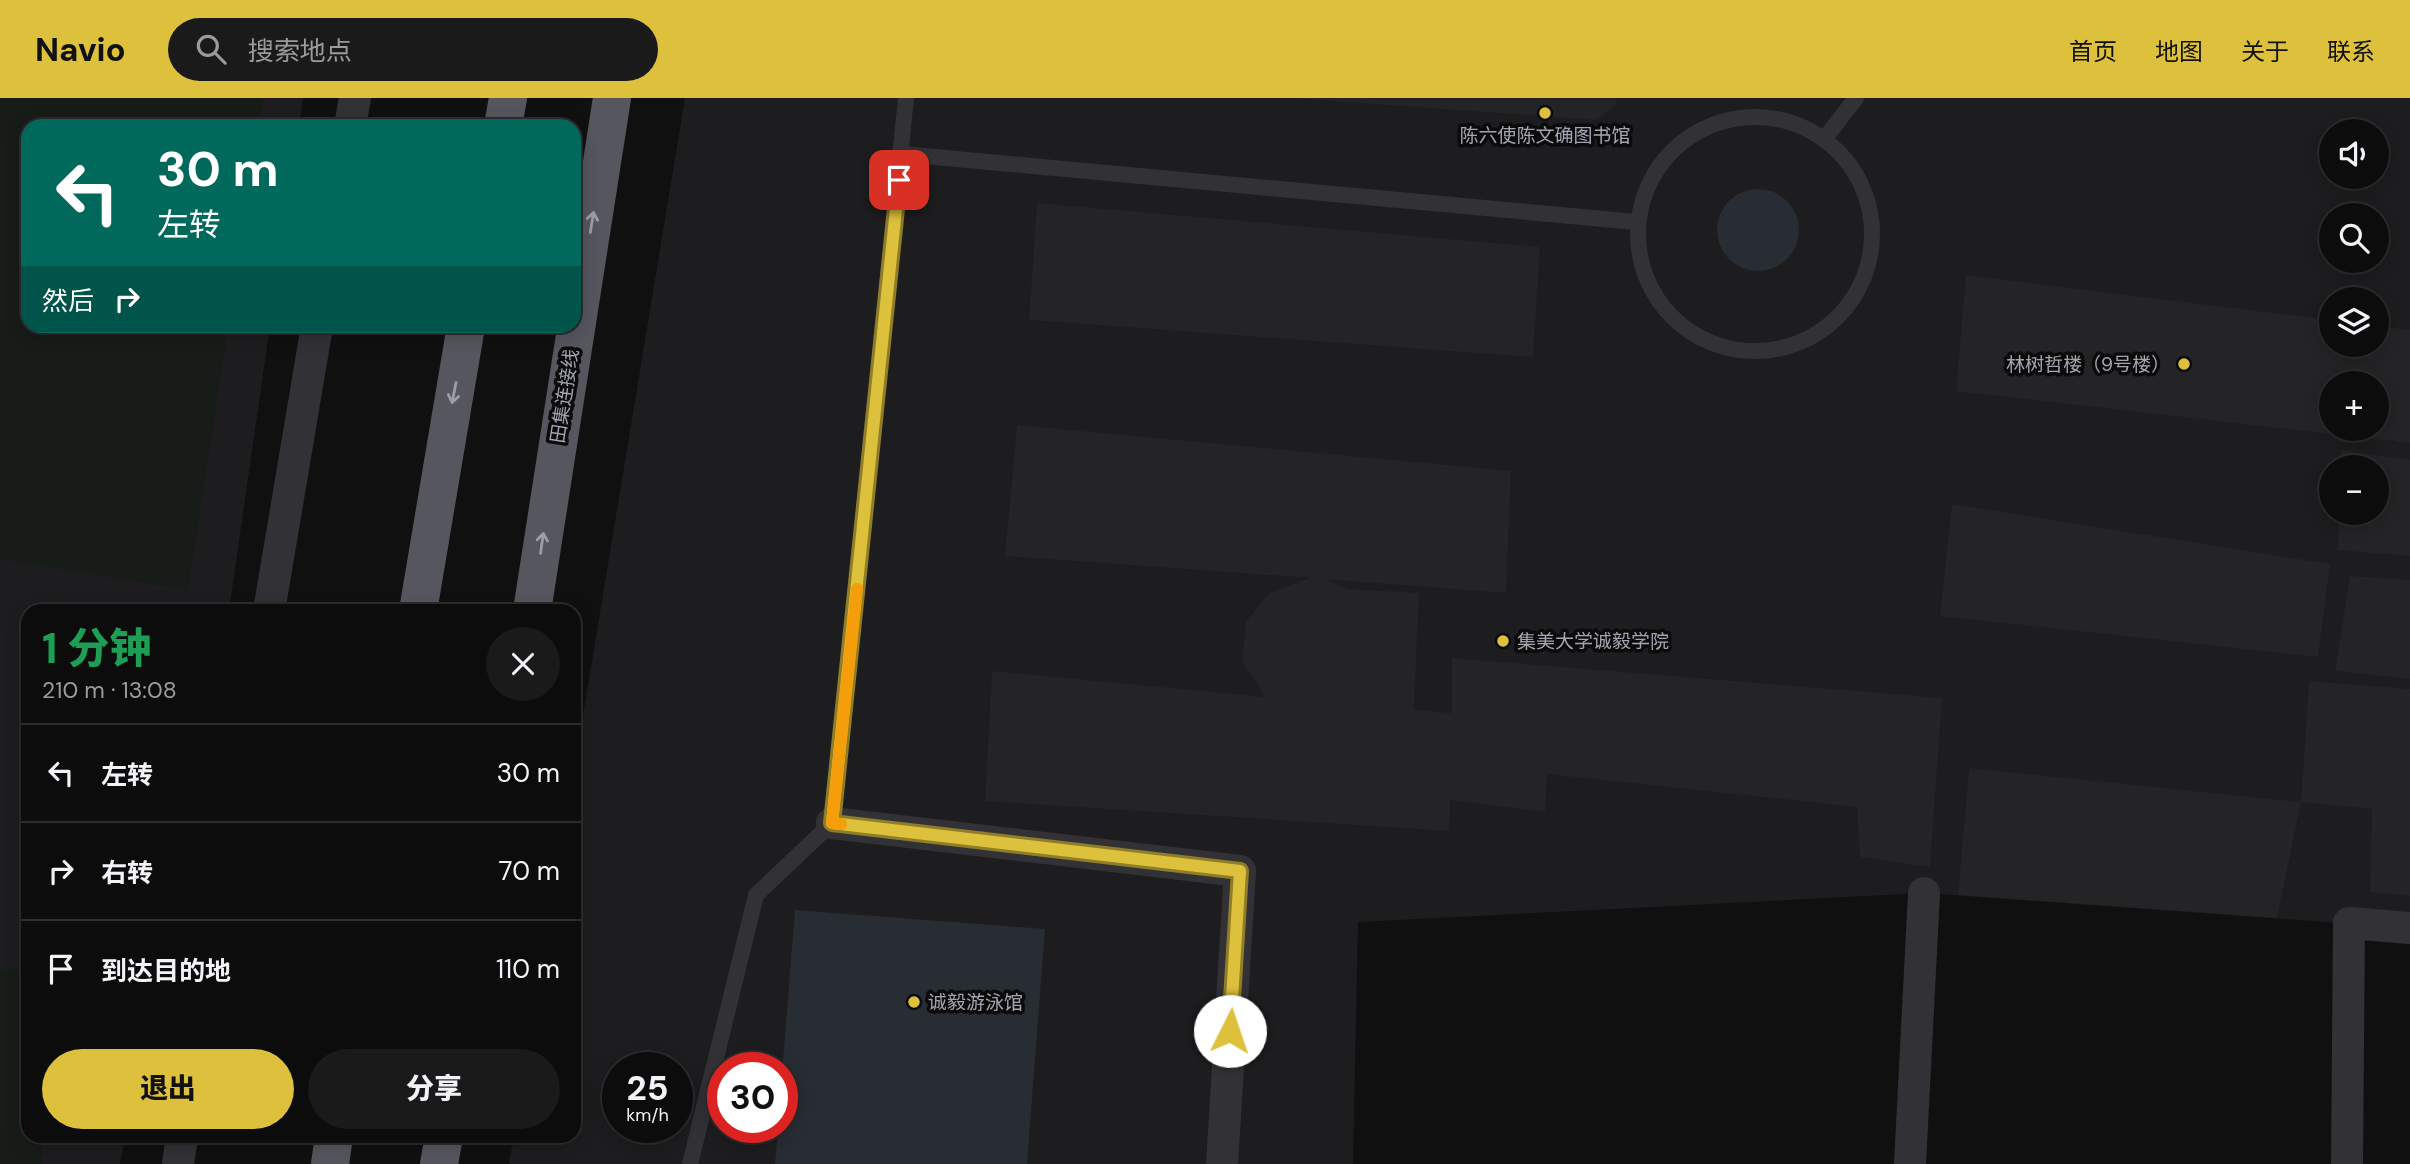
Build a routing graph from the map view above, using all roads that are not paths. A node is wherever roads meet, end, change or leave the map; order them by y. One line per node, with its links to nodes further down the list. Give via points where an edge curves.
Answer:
1 (355, 98): 6 (street)
2 (508, 98): 7 (highway)
3 (612, 98): 11 (highway, 田集连接线, one-way to 3)
4 (906, 98): 9 (lane)
5 (1856, 98): 8 (lane)
6 (351, 119)
7 (504, 119)
8 (1825, 138): 10 (lane, via 1779,118 1767,118 1730,119 1685,139 1652,175); 10 (lane, via 1858,175 1873,222 1868,271 1844,314 1803,343 1755,353 1706,343 1667,313 1642,271)
9 (902, 154): 10 (lane); 18 (lane)
10 (1636, 222)
11 (581, 297)
12 (316, 333): 15 (street)
13 (465, 333): 16 (highway, one-way to 16)
14 (575, 333): 17 (highway, 田集连接线, one-way to 14)
15 (270, 604)
16 (419, 604)
17 (533, 604)
18 (832, 823): 27 (lane, via 756,895); 28 (street, via 1240,871)
19 (1924, 893): 29 (street)
20 (2410, 928): 30 (street, via 2349,923)
21 (181, 1143): 24 (street)
22 (333, 1143): 25 (highway)
23 (443, 1143): 26 (highway)
24 (178, 1164)
25 (330, 1164)
26 (439, 1164)
27 (690, 1164)
28 (1222, 1164)
29 (1910, 1164)
30 (2347, 1164)

